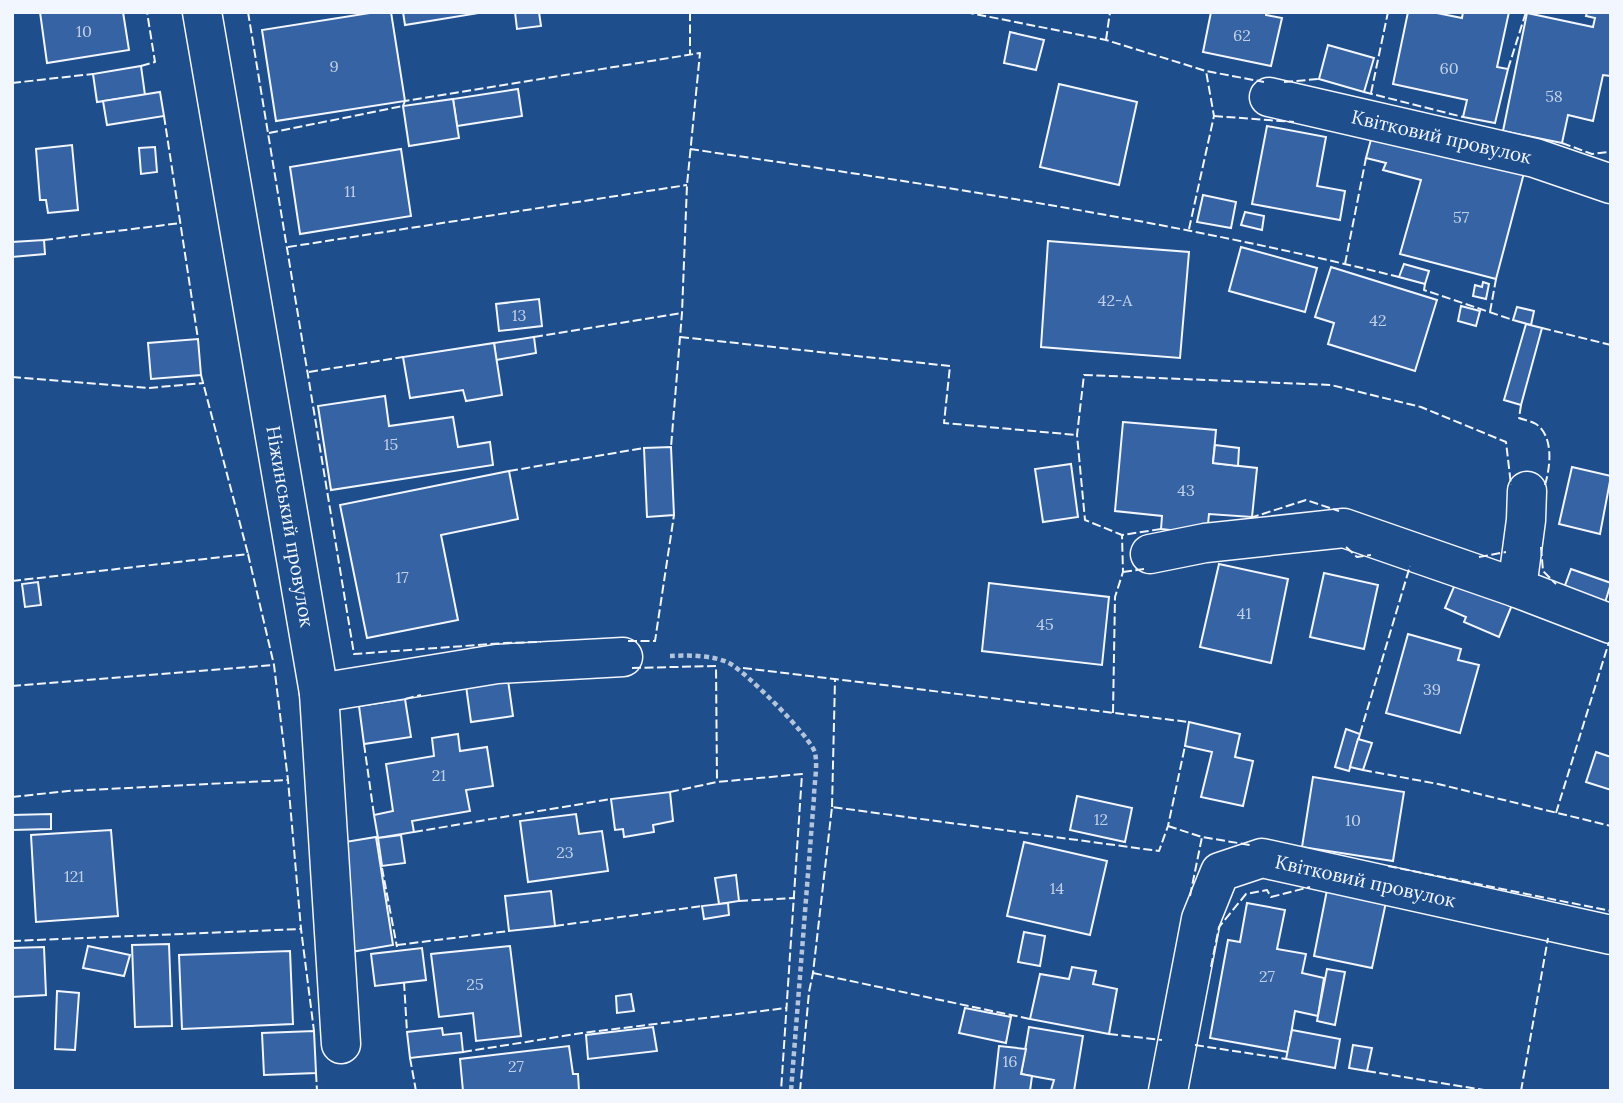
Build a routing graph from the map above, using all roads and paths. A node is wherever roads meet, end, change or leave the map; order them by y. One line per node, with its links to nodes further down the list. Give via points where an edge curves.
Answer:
1 (202, 12): 9 (street, Ніжинський провулок)
2 (1269, 97): 3 (street, Квітковий провулок, via 1535,158)
3 (1611, 184)
4 (1527, 491): 6 (street)
5 (1150, 554): 6 (street, via 1205,543 1344,528)
6 (1517, 588): 7 (street)
7 (1611, 624)
8 (623, 657): 9 (street, via 497,664); 12 (path, via 676,656 729,663 801,732 815,752)
9 (319, 693): 11 (street, Ніжинський провулок)
10 (1611, 935): 13 (street, Квітковий провулок, via 1262,858 1220,872 1201,919)
11 (341, 1044)
12 (791, 1091)
13 (1168, 1091)

